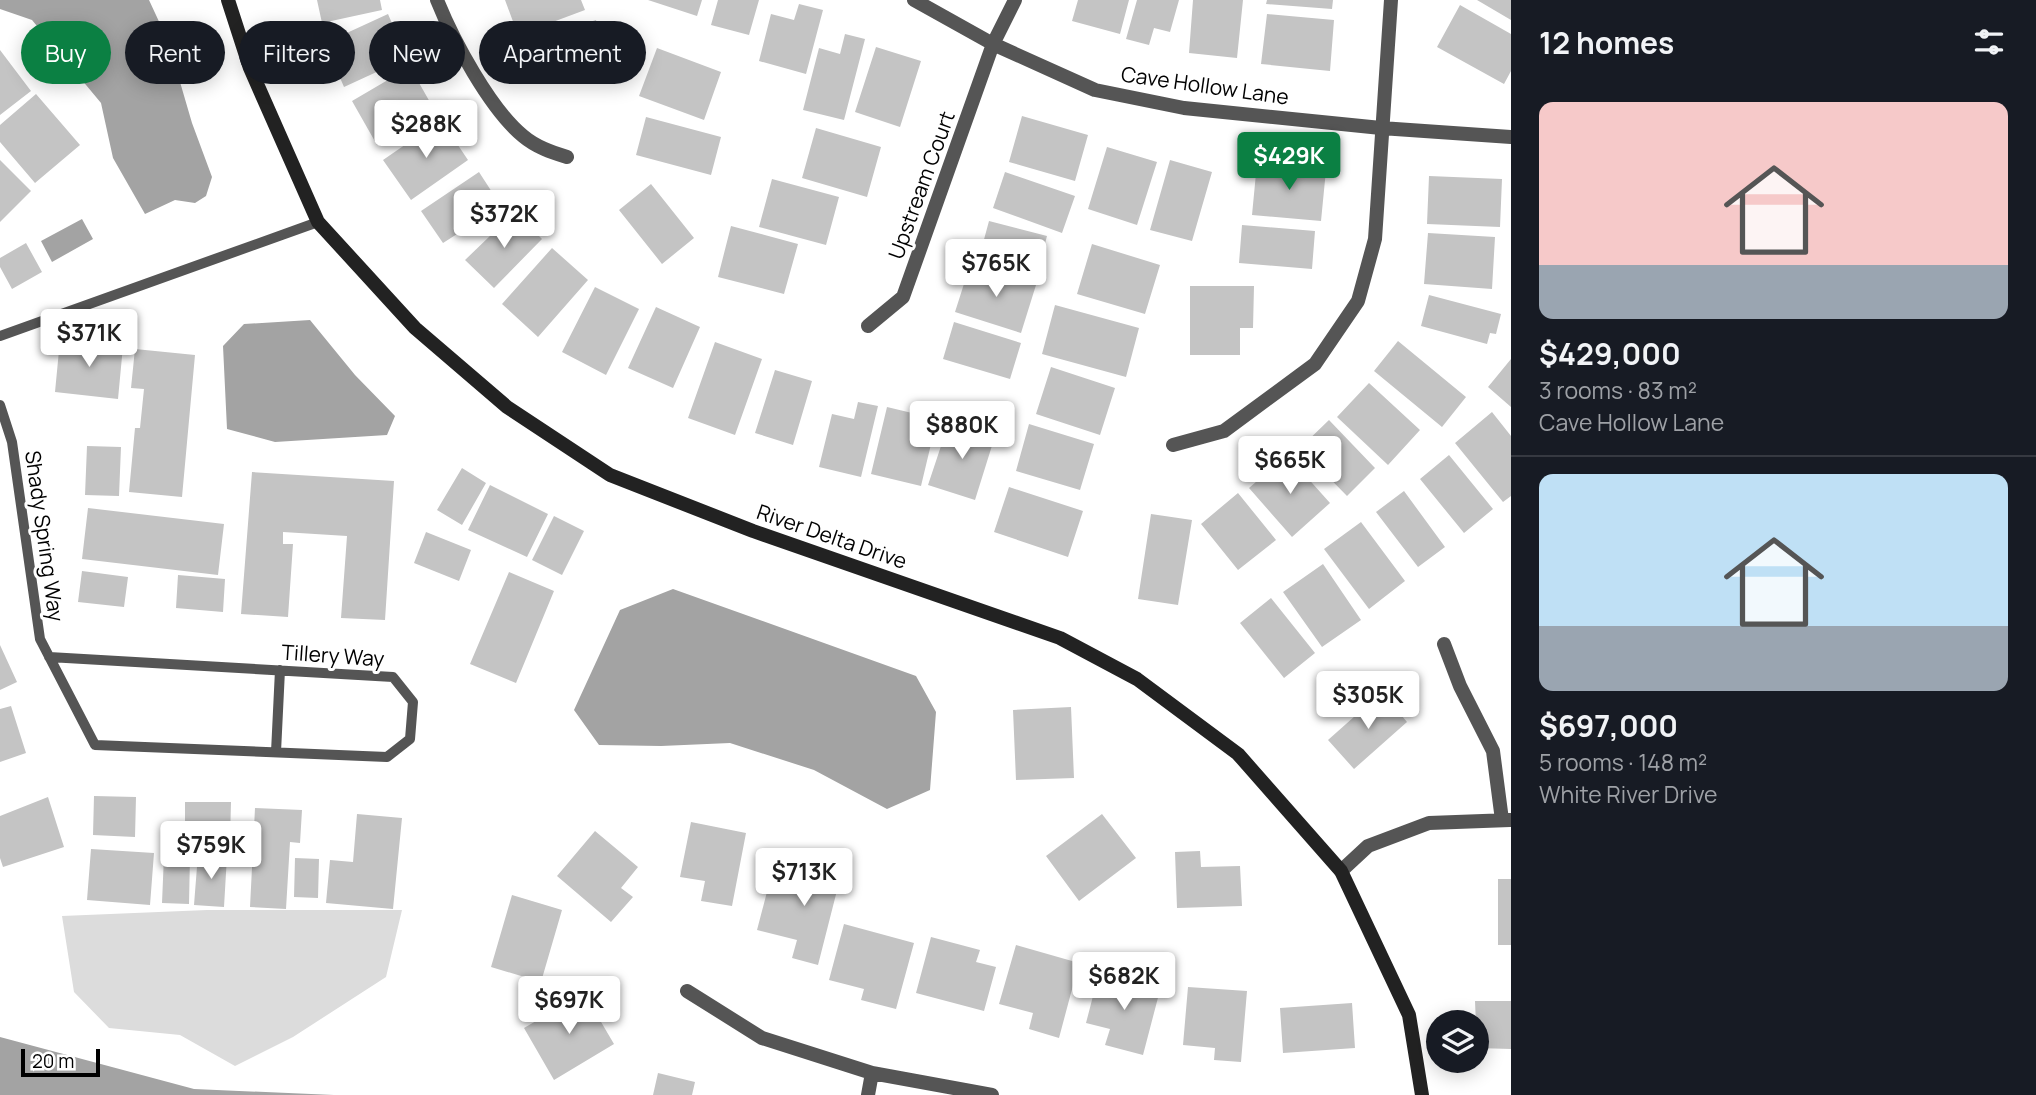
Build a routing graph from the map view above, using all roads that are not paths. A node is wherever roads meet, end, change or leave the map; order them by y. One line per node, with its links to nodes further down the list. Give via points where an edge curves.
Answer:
1 (228, 0): 10 (street, River Delta Drive, via 250,68)
2 (437, 0): 9 (street, via 472,67 509,121 542,149)
3 (914, 0): 6 (street, Cave Hollow Lane)
4 (1015, 0): 6 (street, Upstream Court)
5 (1391, 0): 7 (street)
6 (993, 44): 7 (street, Cave Hollow Lane, via 1095,90 1184,108); 11 (street, Upstream Court, via 903,297)
7 (1381, 128): 8 (street, Cave Hollow Lane); 14 (street, via 1375,239 1358,301 1315,364 1224,431)
8 (1511, 137)
9 (566, 157)
10 (318, 222): 12 (lane); 21 (street, River Delta Drive, via 415,328 507,407 610,475 754,531 1060,638 1137,679 1238,754)
11 (868, 326)
12 (0, 335)
13 (0, 405): 16 (lane, Shady Spring Way, via 12,442 40,639)
14 (1173, 445)
15 (1444, 645): 20 (street, via 1493,751)
16 (49, 657): 17 (lane, Tillery Way); 18 (lane, Shady Spring Way)
17 (279, 670): 19 (lane); 19 (lane, Tillery Way, via 393,677 413,702 410,739 387,757)
18 (95, 745): 19 (lane, Tillery Way)
19 (276, 752)
20 (1506, 820): 21 (street, via 1429,823 1368,846)
21 (1341, 871): 26 (street, River Delta Drive, via 1409,1016)
22 (687, 991): 23 (street, via 762,1038)
23 (872, 1073): 24 (street); 25 (street)
24 (868, 1095)
25 (992, 1095)
26 (1422, 1095)

